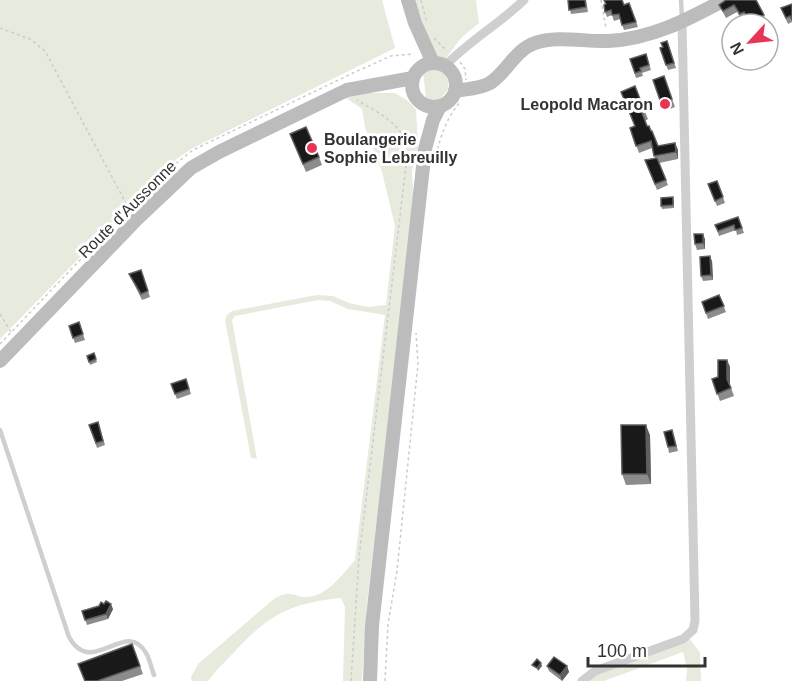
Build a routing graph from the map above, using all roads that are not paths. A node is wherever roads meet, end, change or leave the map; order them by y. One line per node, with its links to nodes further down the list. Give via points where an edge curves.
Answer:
1 (408, 0): 6 (main road)
2 (524, 0): 7 (street, via 474,38)
3 (681, 0): 5 (lane)
4 (724, 0): 5 (main road)
5 (682, 22): 9 (main road, via 649,34 608,41 535,43); 19 (street, via 693,630 673,644 595,671)
6 (421, 24): 7 (main road); 8 (main road)
7 (451, 66): 8 (main road); 9 (main road, via 472,81); 11 (main road)
8 (416, 74): 10 (main road, Route d'Aussonne); 12 (main road, via 412,89)
9 (499, 75): 11 (main road)
10 (367, 85): 12 (main road, Route d'Aussonne); 15 (main road, Route d'Aussonne, via 347,90 192,168 133,214 16,337)
11 (459, 95): 13 (main road)
12 (418, 99): 13 (main road, via 430,106); 14 (main road)
13 (440, 106): 14 (main road)
14 (425, 149): 18 (main road, via 372,626)
15 (0, 361)
16 (0, 430): 17 (lane, via 74,645 90,654 128,640 138,643)
17 (154, 675)
18 (370, 681)
19 (582, 681)

